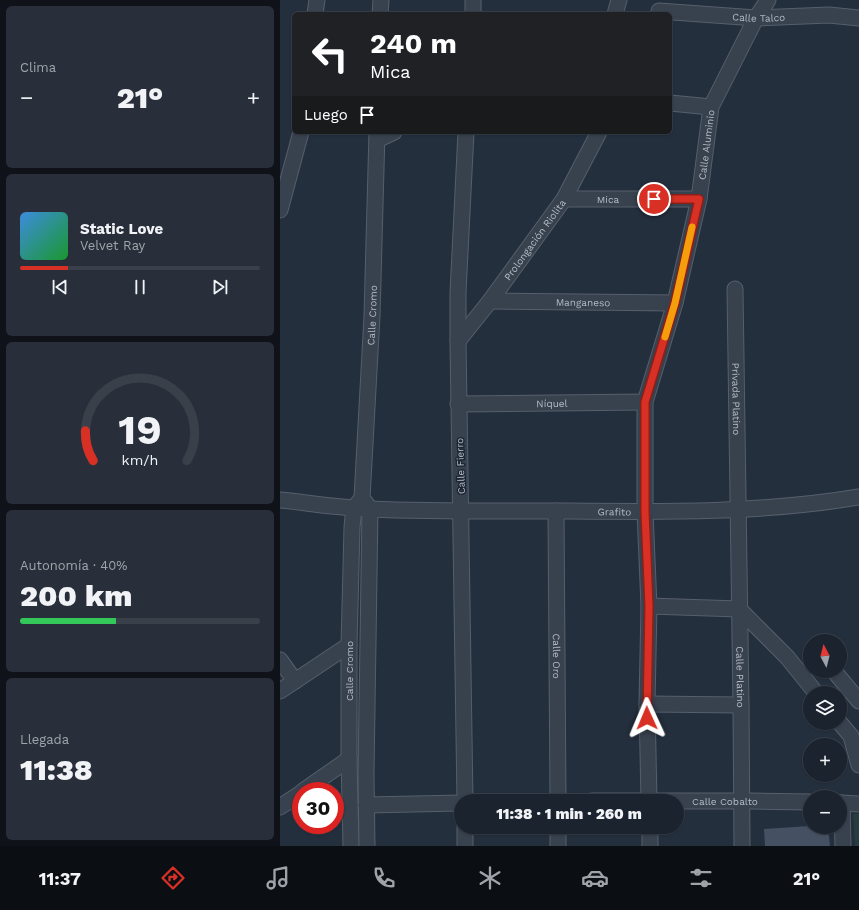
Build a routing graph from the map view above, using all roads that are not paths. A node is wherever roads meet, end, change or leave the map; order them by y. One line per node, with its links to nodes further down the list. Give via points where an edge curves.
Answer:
1 (317, 0): 7 (street)
2 (381, 0): 8 (street)
3 (473, 0): 9 (street)
4 (618, 0): 10 (street)
5 (768, 0): 11 (street, Calle Aluminio)
6 (660, 8): 11 (street, Calle Talco)
7 (315, 12)
8 (380, 12)
9 (473, 12)
10 (615, 12)
11 (756, 18): 12 (street, Calle Talco, via 829,15); 14 (street, Calle Aluminio)
12 (859, 18)
13 (672, 103): 14 (street)
14 (711, 107): 20 (street, Calle Aluminio)
15 (300, 134): 21 (street)
16 (466, 134): 25 (street, Calle Fierro)
17 (598, 134): 19 (street, Prolongación Riolita)
18 (377, 136): 30 (street, Calle Cromo, via 372,316)
19 (564, 199): 20 (street, Mica); 23 (street, Prolongación Riolita)
20 (699, 199): 24 (street, Calle Aluminio)
21 (280, 210)
22 (735, 289): 31 (street, Privada Platino)
23 (490, 302): 24 (street, Manganeso); 25 (street, Prolongación Riolita)
24 (675, 303): 26 (street, Calle Aluminio)
25 (458, 341): 27 (street, Calle Fierro)
26 (645, 402): 27 (street, Níquel); 34 (street, Calle Aluminio)
27 (458, 404): 32 (street, Calle Fierro)
28 (859, 497): 31 (street, Grafito)
29 (280, 500): 30 (street, Grafito)
30 (362, 505): 32 (street, Grafito); 37 (street, Calle Cromo, via 352,527); 60 (street, Calle Cromo)
31 (738, 509): 34 (street, Grafito); 36 (street, Calle Platino)
32 (462, 511): 33 (street, Grafito); 50 (street, Calle Fierro)
33 (556, 511): 34 (street, Grafito); 51 (street, Calle Oro)
34 (645, 512): 35 (street, Calle Aluminio)
35 (649, 606): 36 (street); 44 (street, Calle Aluminio)
36 (739, 609): 41 (street, via 787,657); 45 (street, Calle Platino)
37 (349, 645): 40 (street); 47 (street, Calle Cromo)
38 (280, 660): 40 (street)
39 (840, 678): 43 (street)
40 (295, 681): 42 (street)
41 (810, 686)
42 (280, 691)
43 (859, 701)
44 (647, 704): 45 (street); 52 (street, Calle Aluminio)
45 (741, 705): 55 (street, Calle Platino)
46 (846, 730): 48 (street, via 851,736)
47 (349, 759): 49 (street); 66 (street, Calle Cromo)
48 (859, 765)
49 (317, 782)
50 (465, 794)
51 (558, 794)
52 (649, 794)
53 (292, 799): 61 (street)
54 (684, 801): 55 (street, Calle Cobalto)
55 (742, 802): 56 (street, Calle Cobalto); 71 (street, Calle Platino)
56 (803, 802)
57 (847, 803): 59 (street)
58 (454, 804): 60 (street)
59 (859, 804)
60 (366, 805): 67 (street, Calle Cromo)
61 (280, 807)
62 (465, 834): 68 (street)
63 (558, 834): 69 (street)
64 (650, 834): 70 (street)
65 (842, 834): 72 (street)
66 (351, 846)
67 (367, 846)
68 (465, 846)
69 (558, 846)
70 (650, 846)
71 (742, 846)
72 (843, 846)

